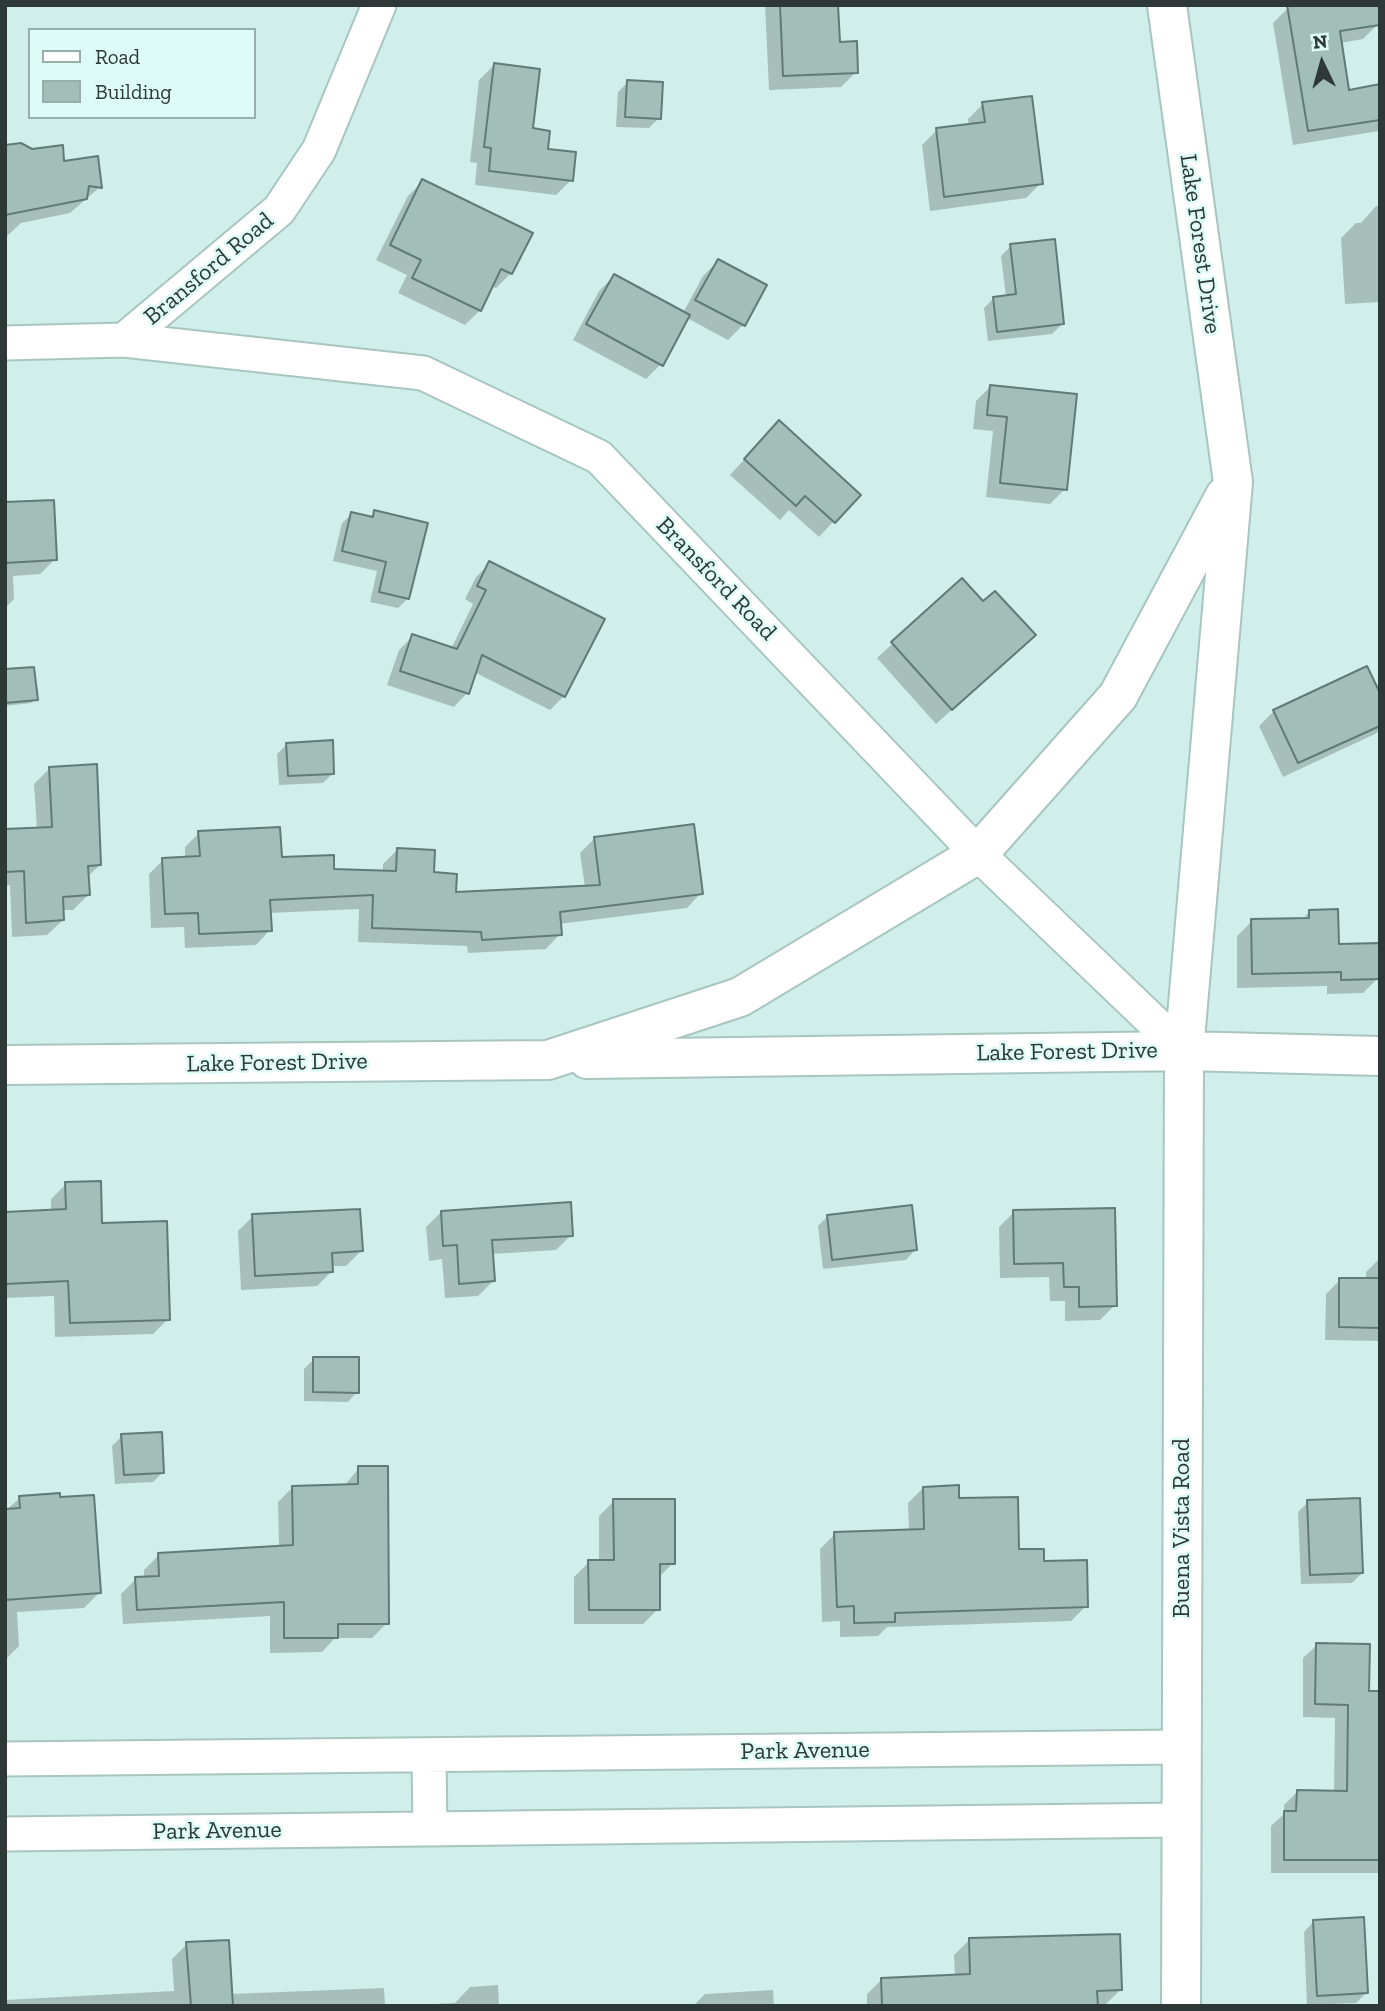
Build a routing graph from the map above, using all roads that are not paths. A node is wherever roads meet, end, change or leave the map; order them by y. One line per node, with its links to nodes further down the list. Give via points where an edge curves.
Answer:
1 (379, 5): 3 (street, Bransford Road, via 319,150 279,210)
2 (1167, 5): 5 (street, Lake Forest Drive)
3 (124, 341): 4 (street, Bransford Road); 6 (street, Bransford Road, via 423,373 599,457)
4 (5, 343)
5 (1233, 482): 6 (street, Lake Forest Drive, via 1118,696); 7 (street, Lake Forest Drive)
6 (978, 854): 7 (street, Bransford Road); 9 (street, Lake Forest Drive, via 740,997)
7 (1184, 1051): 8 (street); 9 (street, Lake Forest Drive); 11 (street, Buena Vista Road)
8 (1380, 1056)
9 (548, 1060): 10 (street, Lake Forest Drive)
10 (5, 1065)
11 (1181, 1746): 12 (street, Park Avenue); 14 (street, Buena Vista Road)
12 (429, 1755): 13 (street, Park Avenue); 15 (street)
13 (5, 1759)
14 (1181, 1820): 15 (street, Park Avenue); 17 (street, Buena Vista Road)
15 (429, 1829): 16 (street, Park Avenue)
16 (5, 1834)
17 (1181, 2006)

